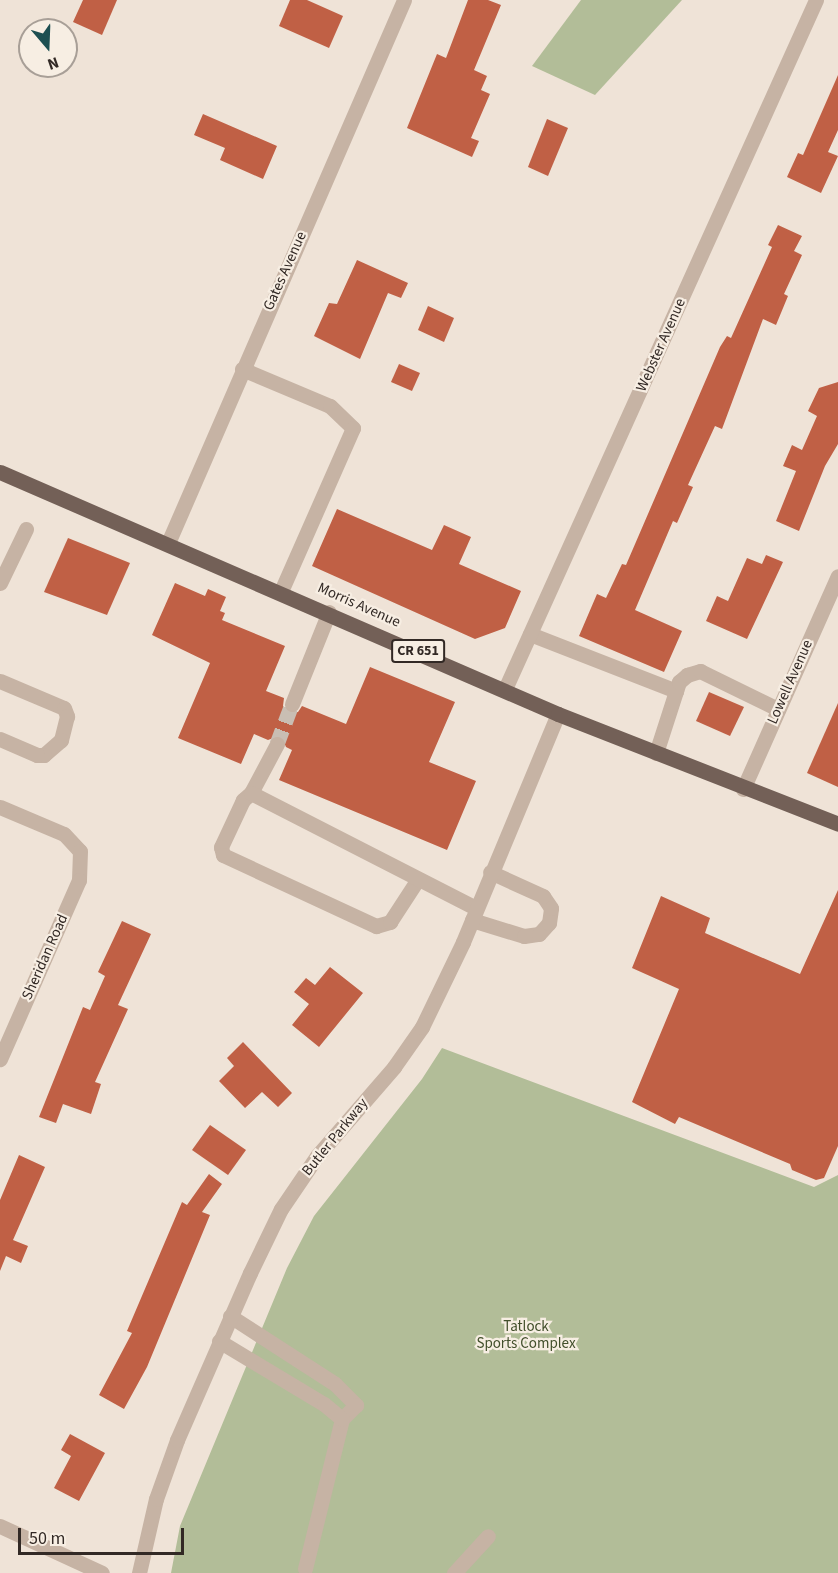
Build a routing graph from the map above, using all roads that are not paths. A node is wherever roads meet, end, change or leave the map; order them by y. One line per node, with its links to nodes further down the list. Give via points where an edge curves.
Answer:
1 (404, 0): 3 (street, Gates Avenue)
2 (816, 0): 11 (street, Webster Avenue)
3 (242, 369): 6 (street, Gates Avenue); 9 (street, via 330,406 354,428)
4 (0, 472): 6 (main road, Morris Avenue / CR 651)
5 (26, 529): 8 (street)
6 (168, 543): 9 (main road, Morris Avenue / CR 651)
7 (838, 576): 16 (street, Lowell Avenue)
8 (0, 583)
9 (281, 591): 10 (main road, Morris Avenue / CR 651)
10 (329, 612): 13 (main road, Morris Avenue / CR 651); 15 (street)
11 (530, 634): 13 (street, Webster Avenue); 14 (street)
12 (0, 681): 18 (street, via 64,708 67,716 61,740 44,754 37,755)
13 (505, 689): 17 (main road, Morris Avenue / CR 651)
14 (676, 691): 16 (street, via 679,681 700,671); 20 (street)
15 (292, 704)
16 (778, 709): 21 (street, Lowell Avenue)
17 (558, 714): 20 (main road, Morris Avenue / CR 651); 25 (street, Butler Parkway)
18 (0, 739)
19 (277, 744): 22 (street)
20 (656, 753): 21 (main road, Morris Avenue / CR 651)
21 (743, 789): 24 (main road, Morris Avenue / CR 651)
22 (251, 793): 26 (street); 26 (street, via 243,800 222,847 224,855 376,926 390,922)
23 (0, 807): 28 (street, Sheridan Road, via 64,834 80,851 79,880)
24 (838, 824)
25 (490, 872): 27 (street, Butler Parkway); 27 (street, via 543,896 551,908 549,923 539,934 524,936)
26 (418, 879): 27 (street)
27 (474, 914): 29 (street, Butler Parkway, via 422,1027 394,1067 317,1156 281,1209)
28 (0, 1059)
29 (230, 1316): 30 (street, Butler Parkway); 31 (street, via 335,1384 356,1405)
30 (219, 1341): 31 (street, via 324,1404); 36 (street, Butler Parkway, via 156,1499)
31 (342, 1419): 34 (street)
32 (0, 1526): 35 (street)
33 (488, 1536): 37 (street)
34 (305, 1569)
35 (102, 1573)
36 (139, 1573)
37 (454, 1573)

